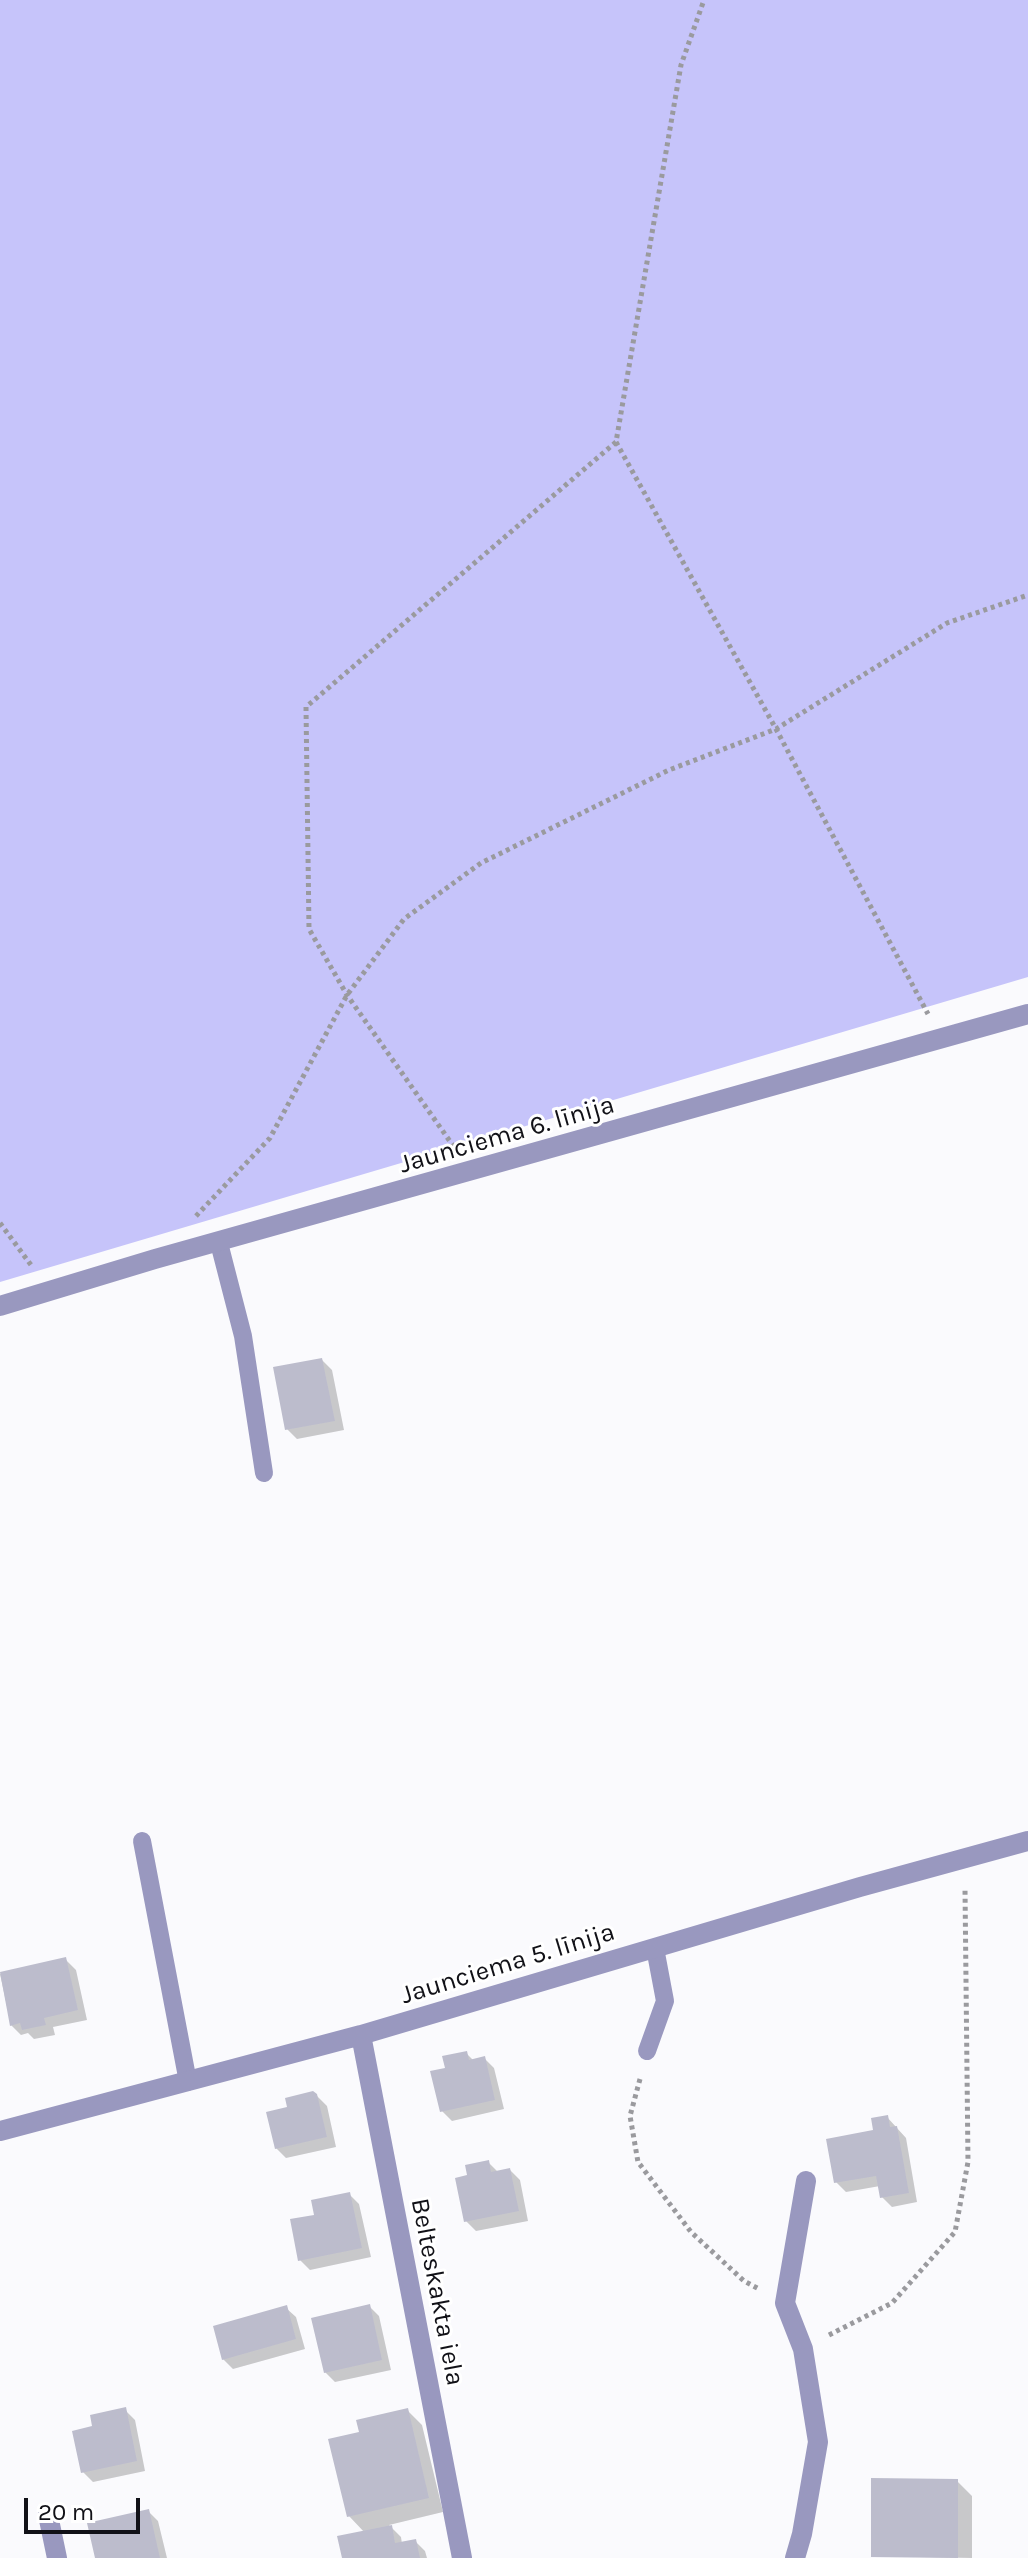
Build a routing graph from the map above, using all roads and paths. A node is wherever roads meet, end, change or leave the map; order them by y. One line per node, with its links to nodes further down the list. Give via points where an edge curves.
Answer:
1 (704, 0): 2 (path, via 681,65)
2 (616, 442): 4 (path); 5 (path, via 306,707 309,929)
3 (1028, 595): 4 (path, via 947,623)
4 (776, 729): 5 (path, via 669,770 481,863 404,919); 7 (path)
5 (347, 995): 8 (path); 11 (path, via 270,1138)
6 (1028, 1014): 7 (street, Jaunciema 6. līnija)
7 (942, 1039): 8 (street, Jaunciema 6. līnija)
8 (471, 1172): 10 (street, Jaunciema 6. līnija)
9 (0, 1223): 12 (path)
10 (219, 1243): 11 (street, Jaunciema 6. līnija); 14 (lane, via 243,1336)
11 (155, 1259): 12 (street, Jaunciema 6. līnija)
12 (51, 1291): 13 (street, Jaunciema 6. līnija)
13 (0, 1306)
14 (264, 1473)
15 (142, 1841): 21 (lane)
16 (1028, 1841): 17 (street, Jaunciema 5. līnija)
17 (964, 1858): 18 (street, Jaunciema 5. līnija); 25 (path, via 968,2162 955,2232 892,2303)
18 (655, 1948): 19 (street, Jaunciema 5. līnija); 20 (lane, via 665,2001)
19 (361, 2035): 21 (street, Jaunciema 5. līnija); 28 (street, Belteskakta iela)
20 (647, 2051): 24 (path, via 630,2116 638,2162 691,2232 744,2281)
21 (188, 2082): 22 (street, Jaunciema 5. līnija)
22 (0, 2131)
23 (806, 2181): 24 (street)
24 (785, 2303): 25 (street)
25 (803, 2349): 29 (street, via 818,2442)
26 (48, 2515): 27 (street)
27 (57, 2558)
28 (462, 2558)
29 (795, 2558)

